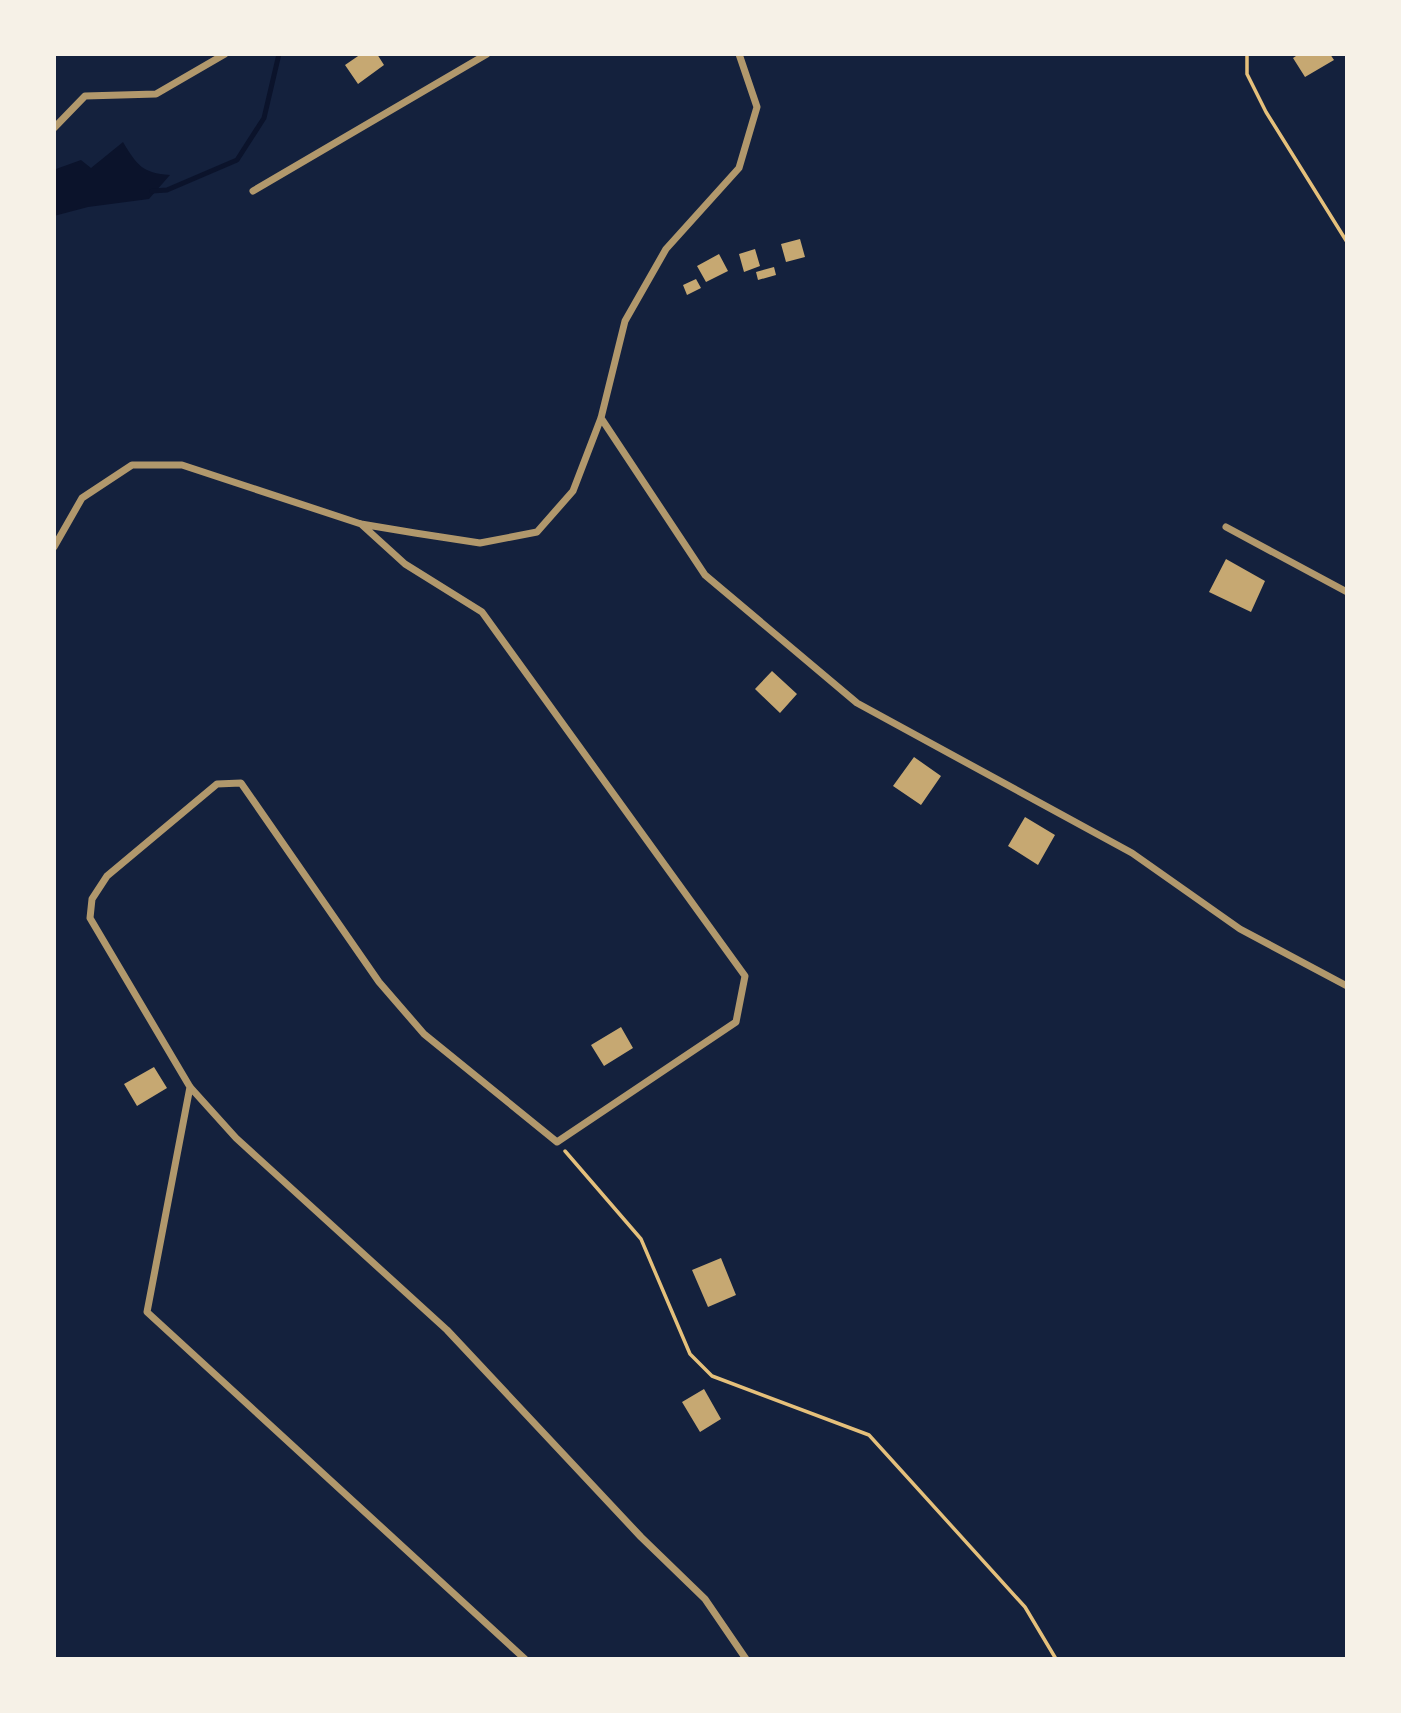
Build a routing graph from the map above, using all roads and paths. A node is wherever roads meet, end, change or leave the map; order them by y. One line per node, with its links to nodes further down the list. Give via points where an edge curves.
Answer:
1 (225, 54): 5 (street, via 156,94 85,96)
2 (487, 54): 6 (street)
3 (739, 54): 8 (street, via 757,107 739,168 666,249 625,321)
4 (1247, 54): 7 (path, via 1247,74 1266,113)
5 (54, 128)
6 (253, 191)
7 (1347, 242)
8 (601, 418): 9 (street, via 573,491 537,532 480,543); 13 (street, via 705,575 857,703 1132,853 1240,929)
9 (361, 524): 11 (street, via 182,465 132,465 82,498); 15 (street, via 405,564 482,612 745,976 736,1022)
10 (1226, 527): 12 (street)
11 (54, 547)
12 (1347, 592)
13 (1347, 986)
14 (190, 1087): 15 (street, via 90,918 92,898 107,876 217,784 241,783 379,982 424,1034); 16 (street, via 147,1312); 17 (street, via 236,1138 447,1330 640,1537 705,1599)
15 (556, 1142): 18 (path, via 641,1240 697,1362 712,1376 869,1435 1025,1607)
16 (525, 1659)
17 (746, 1659)
18 (1056, 1659)

